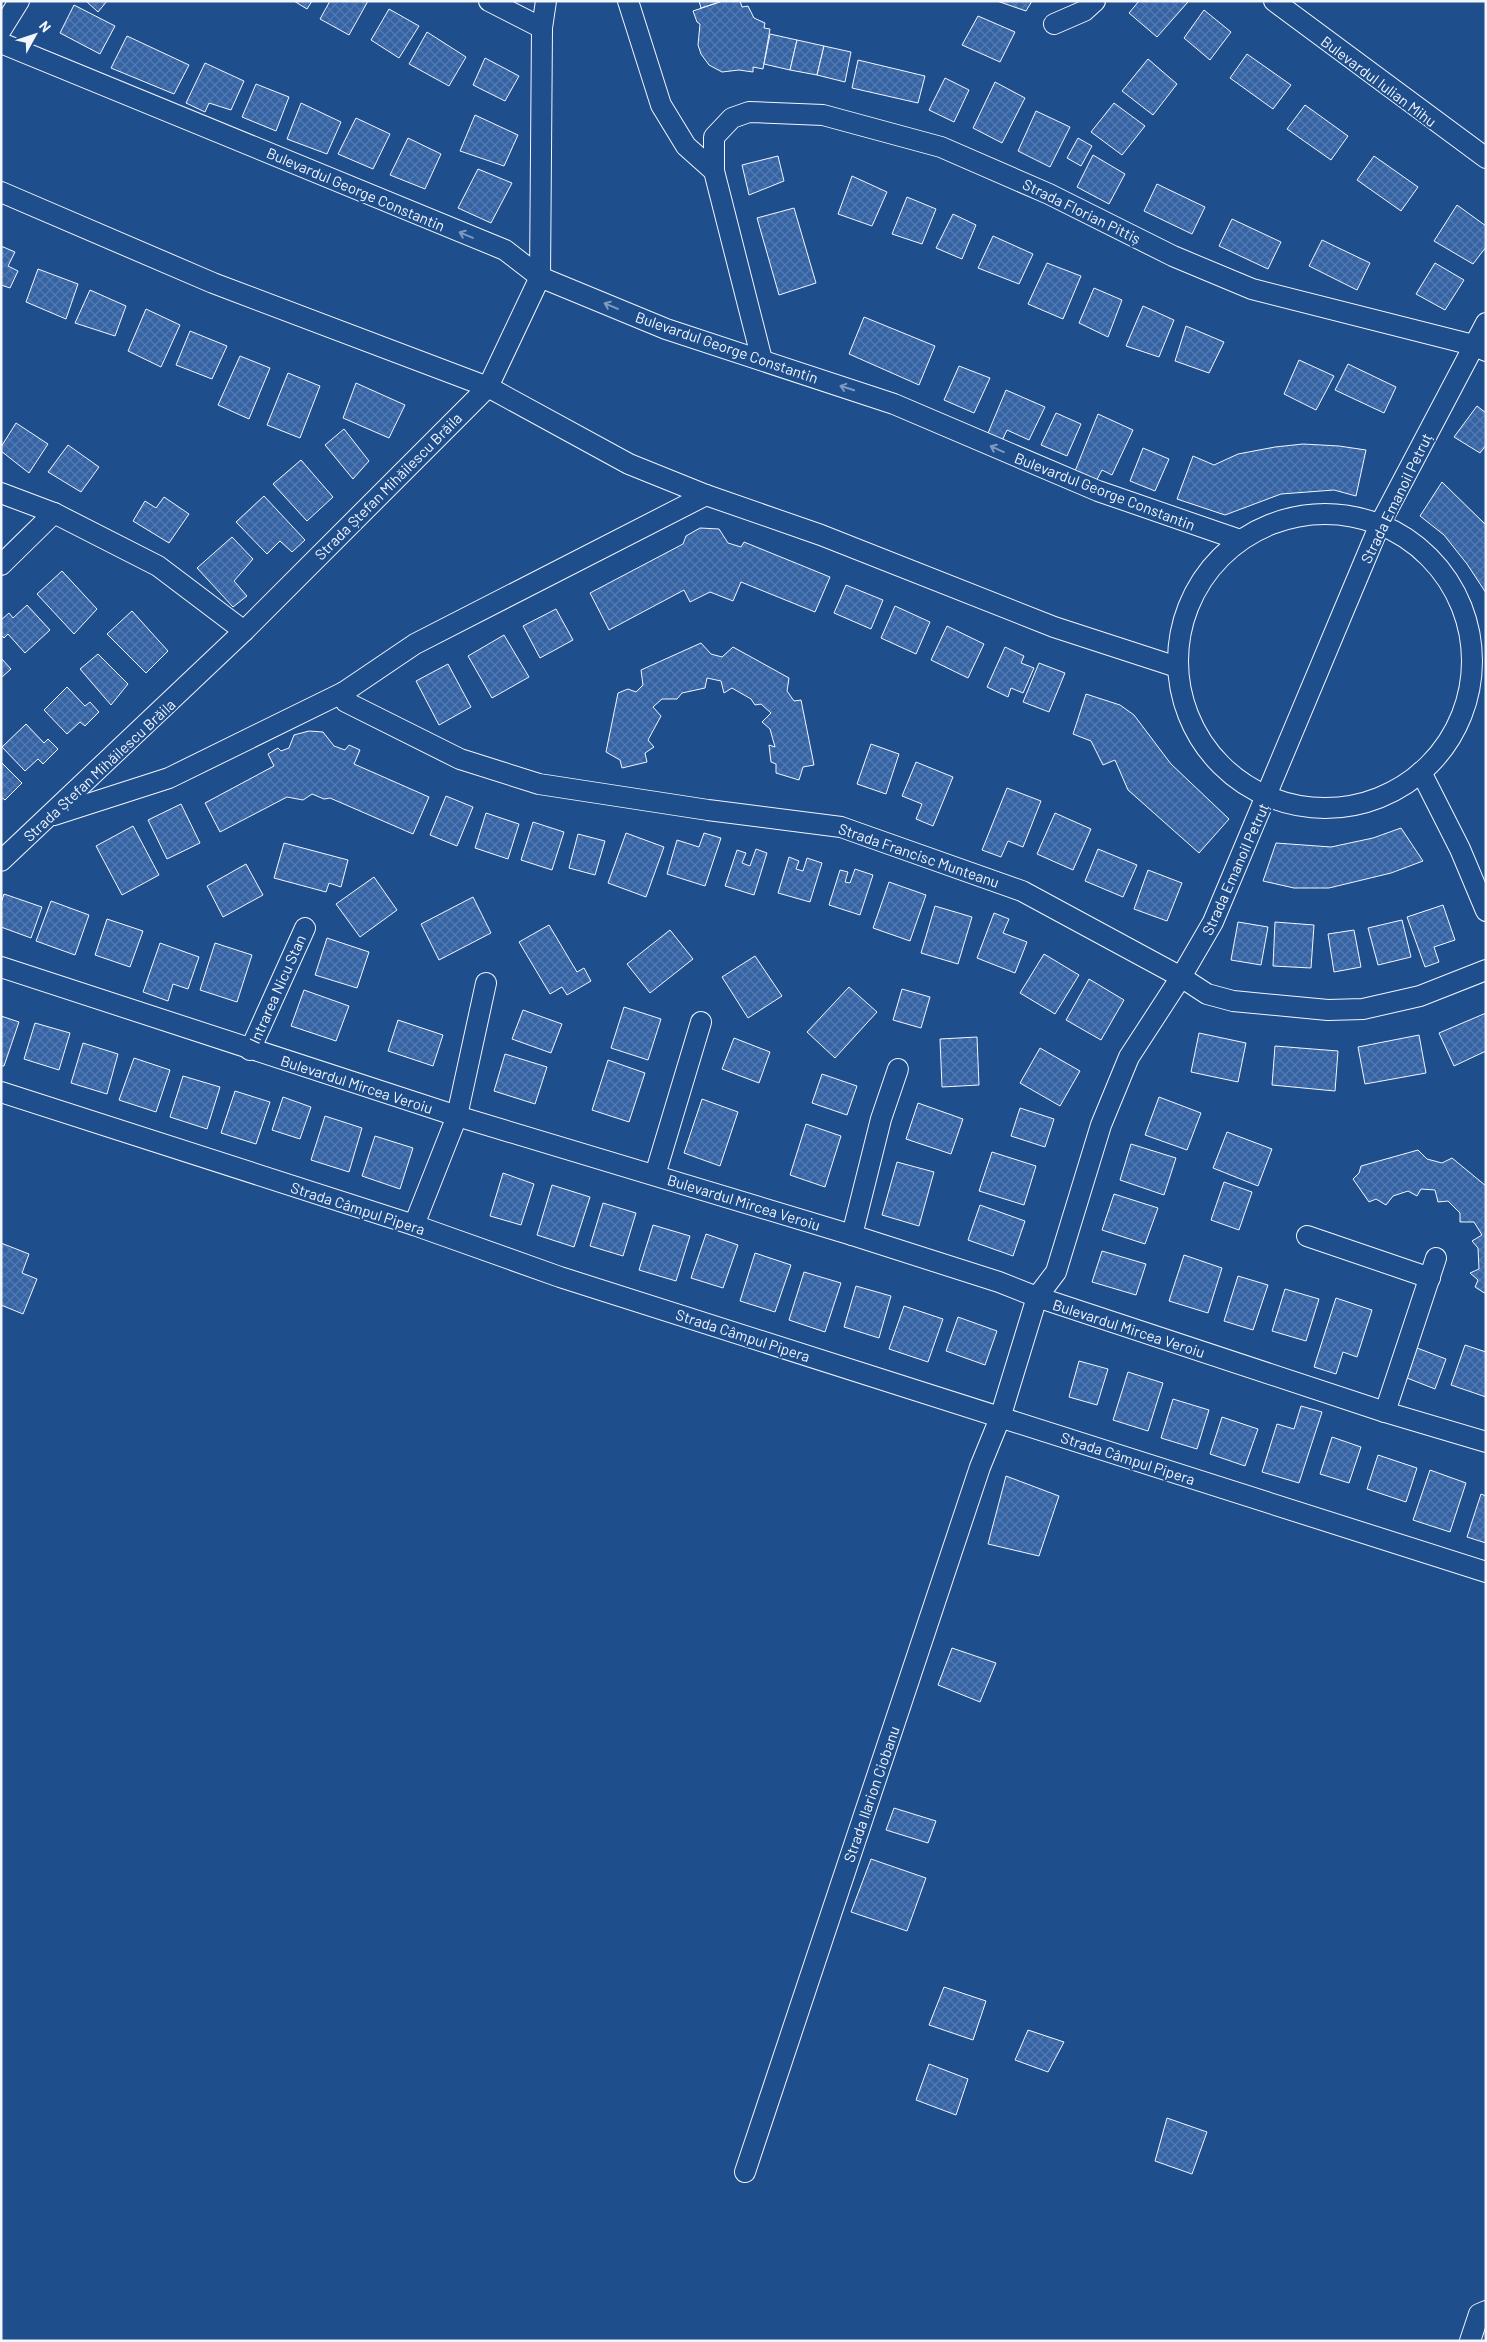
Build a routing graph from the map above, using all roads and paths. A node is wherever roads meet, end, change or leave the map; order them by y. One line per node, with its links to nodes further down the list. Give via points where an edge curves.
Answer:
1 (18, 1): 9 (street)
2 (489, 1): 8 (street)
3 (546, 1): 8 (street, Strada Ștefan Mihăilescu Brăila)
4 (628, 1): 12 (street, via 661,105 686,146)
5 (1095, 1): 7 (street, via 1084,11)
6 (1274, 1): 11 (street, Bulevardul Iulian Mihu)
7 (1054, 24)
8 (542, 28): 14 (street, Strada Ștefan Mihăilescu Brăila)
9 (1, 30)
10 (1, 43): 14 (street, Bulevardul George Constantin, one-way to 10, via 505,250)
11 (1486, 158)
12 (714, 171): 16 (street, Strada Florian Pittiș, via 714,137 732,118 750,112 823,115 941,147 1049,194 1173,256 1252,289); 17 (street, Strada Florian Pittiș)
13 (1, 192): 18 (street, via 213,283)
14 (540, 277): 17 (street, Bulevardul George Constantin, one-way to 14, via 666,329); 18 (street, Strada Ștefan Mihăilescu Brăila)
15 (1486, 323): 16 (street, Strada Emanoil Petruț)
16 (1479, 348): 22 (street, Strada Emanoil Petruț)
17 (762, 360): 23 (street, Bulevardul George Constantin, one-way to 17, via 1098,491 894,404)
18 (488, 387): 20 (street, via 629,464); 25 (street, Strada Ștefan Mihăilescu Brăila)
19 (1, 493): 21 (street)
20 (706, 495): 27 (street, via 821,534 1054,627); 28 (street, via 415,644)
21 (54, 513): 24 (street); 25 (street, via 158,566)
22 (1380, 524): 23 (street, via 1352,516 1322,513 1274,523); 26 (street, via 1415,544 1443,573); 30 (street, Strada Emanoil Petruț)
23 (1240, 540): 27 (street, via 1205,574 1183,618)
24 (1, 565)
25 (244, 631): 31 (street, Strada Ștefan Mihăilescu Brăila)
26 (1478, 647): 29 (street, via 1462,716 1445,746)
27 (1177, 667): 30 (street, via 1185,708 1204,744 1232,775)
28 (344, 692): 31 (street, via 168,778); 37 (street, Strada Francisc Munteanu, via 346,702 460,759 539,784 841,827 1022,890)
29 (1421, 772): 30 (street, via 1387,794 1348,806 1307,807); 33 (street, via 1460,849)
30 (1267, 796): 37 (street, Strada Emanoil Petruț, via 1213,922)
31 (49, 816): 32 (street, Strada Ștefan Mihăilescu Brăila)
32 (1, 862)
33 (1486, 911)
34 (305, 928): 40 (street, Intrarea Nicu Stan)
35 (1, 967): 40 (street, Bulevardul Mircea Veroiu)
36 (1486, 970): 37 (street, Strada Francisc Munteanu, via 1420,996 1363,1009 1328,1010 1233,1001 1207,994)
37 (1181, 977): 50 (street, Strada Emanoil Petruț, via 1129,1057 1102,1125 1056,1272)
38 (486, 983): 43 (street)
39 (701, 1022): 44 (street)
40 (250, 1050): 43 (street, Bulevardul Mircea Veroiu)
41 (898, 1069): 46 (street, via 881,1119)
42 (1, 1092): 45 (street, Strada Câmpul Pipera)
43 (457, 1116): 44 (street, Bulevardul Mircea Veroiu); 45 (street)
44 (655, 1175): 46 (street, Bulevardul Mircea Veroiu)
45 (414, 1225): 52 (street, Strada Câmpul Pipera, via 560,1277)
46 (852, 1235): 50 (street, Bulevardul Mircea Veroiu, via 999,1282)
47 (1307, 1236): 49 (street)
48 (1436, 1258): 49 (street)
49 (1430, 1278): 51 (street)
50 (1037, 1298): 51 (street, Bulevardul Mircea Veroiu); 52 (street, Strada Emanoil Petruț)
51 (1385, 1412): 53 (street, Bulevardul Mircea Veroiu)
52 (1000, 1418): 54 (street, Strada Câmpul Pipera); 55 (street, Strada Ilarion Ciobanu, via 974,1485)
53 (1486, 1442)
54 (1486, 1572)
55 (745, 2172)
56 (1486, 2311): 57 (street, via 1479,2314)
57 (1470, 2341)

